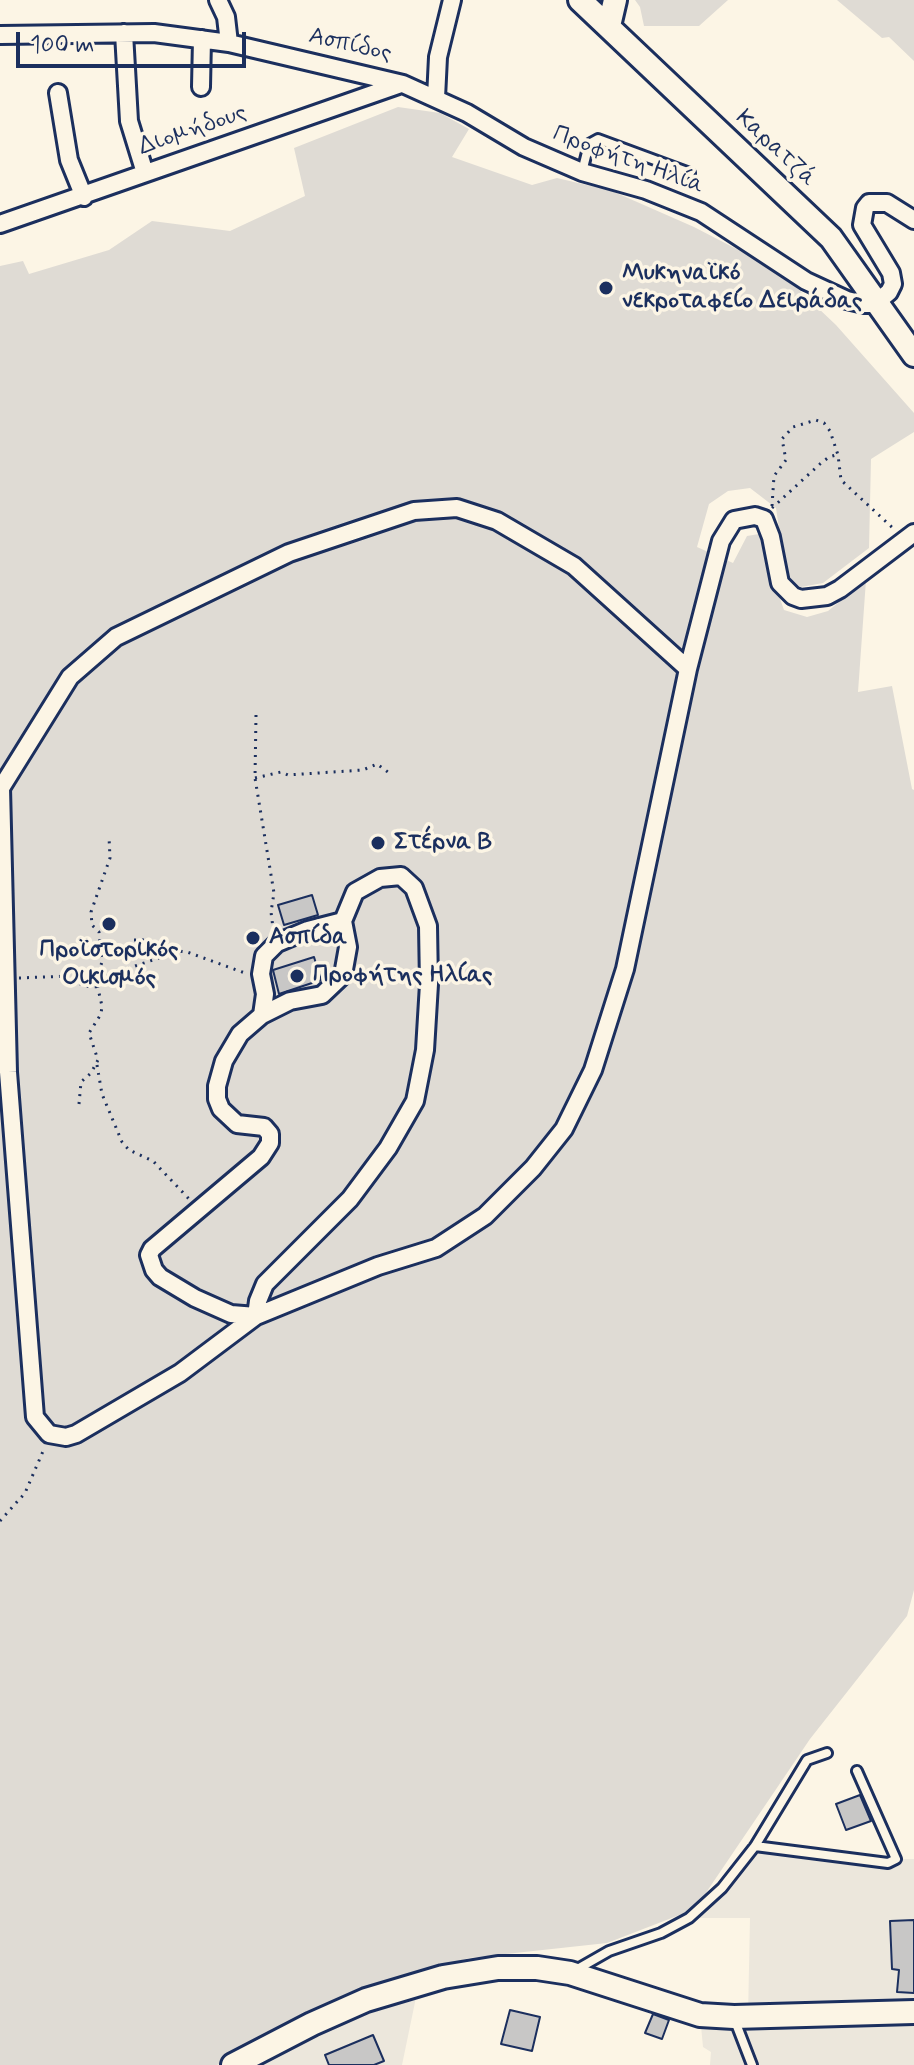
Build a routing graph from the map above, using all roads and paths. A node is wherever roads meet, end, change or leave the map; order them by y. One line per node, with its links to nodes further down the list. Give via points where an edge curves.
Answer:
1 (218, 0): 9 (street)
2 (452, 0): 13 (street, via 438,57)
3 (580, 0): 5 (street, Καρατζά)
4 (615, 0): 5 (street)
5 (609, 26): 20 (street, Καρατζά, via 831,238)
6 (124, 33): 7 (street, Ασπίδος); 8 (street, Ασπίδος); 15 (street, via 129,121)
7 (0, 35)
8 (202, 39): 9 (street, Ασπίδος); 11 (street)
9 (229, 43): 10 (street, Ασπίδος)
10 (403, 84): 13 (street, Προφήτη Ηλία); 15 (street, Διομήδους)
11 (201, 87)
12 (58, 93): 17 (street, via 69,160)
13 (436, 98): 14 (street, Προφήτη Ηλία)
14 (582, 172): 16 (lane, via 589,144 598,139); 20 (street, Προφήτη Ηλία, via 701,212 806,281 847,300)
15 (145, 173): 17 (street, Διομήδους)
16 (690, 173)
17 (84, 197): 19 (street, Διομήδους)
18 (914, 220): 20 (street, via 887,203 869,203 862,214 864,230 893,284)
19 (0, 224)
20 (877, 302): 21 (street, Καρατζά)
21 (914, 355)
22 (838, 455): 22 (path, via 820,464 772,508 774,476 786,460 782,439 793,427 824,423); 23 (path, via 841,480 889,527)
23 (911, 536): 24 (street, via 840,589 801,599 780,583 764,519 734,520 721,541)
24 (688, 669): 34 (street, via 574,566 497,521 457,508 414,511 289,553 116,637 70,677 1,788); 40 (street, via 625,969 593,1070 564,1129 485,1216 436,1248)
25 (256, 715): 27 (path)
26 (392, 775): 27 (path, via 377,764 363,770 281,772)
27 (255, 778): 31 (path)
28 (109, 837): 35 (path, via 110,858 91,912 99,932)
29 (343, 921): 31 (street); 36 (street, via 348,947 343,975 322,995 290,1001); 40 (street, via 355,892 380,878 401,876 414,888 428,926 429,984 415,1101 350,1199 265,1284)
30 (134, 940): 32 (path, via 146,940)
31 (277, 943): 33 (street, via 264,956)
32 (167, 955): 33 (path, via 187,952); 35 (path, via 106,976)
33 (261, 974): 36 (street)
34 (4, 979): 35 (path, via 69,976 82,986); 41 (street, via 33,1407)
35 (99, 987): 37 (path, via 101,1014 89,1033)
36 (262, 1015): 39 (street, via 230,1047 217,1099 237,1124 264,1127 270,1143 261,1157)
37 (97, 1065): 38 (path, via 81,1082); 39 (path, via 102,1094 122,1142 153,1161)
38 (79, 1104)
39 (199, 1209): 40 (street, via 152,1249 149,1262 195,1298 231,1314)
40 (256, 1316): 41 (street, via 180,1373 76,1434)
41 (49, 1434): 42 (path, via 25,1493)
42 (0, 1521)
43 (827, 1753): 45 (lane, via 807,1760)
44 (857, 1771): 45 (lane, via 896,1859 888,1863)
45 (755, 1846): 46 (lane, via 722,1888 689,1918)
46 (570, 1973): 48 (street, via 682,2011); 49 (street, via 498,1968 419,1983 339,2011)
47 (914, 2012): 48 (street)
48 (734, 2017): 50 (lane)
49 (233, 2065)
50 (752, 2065)

